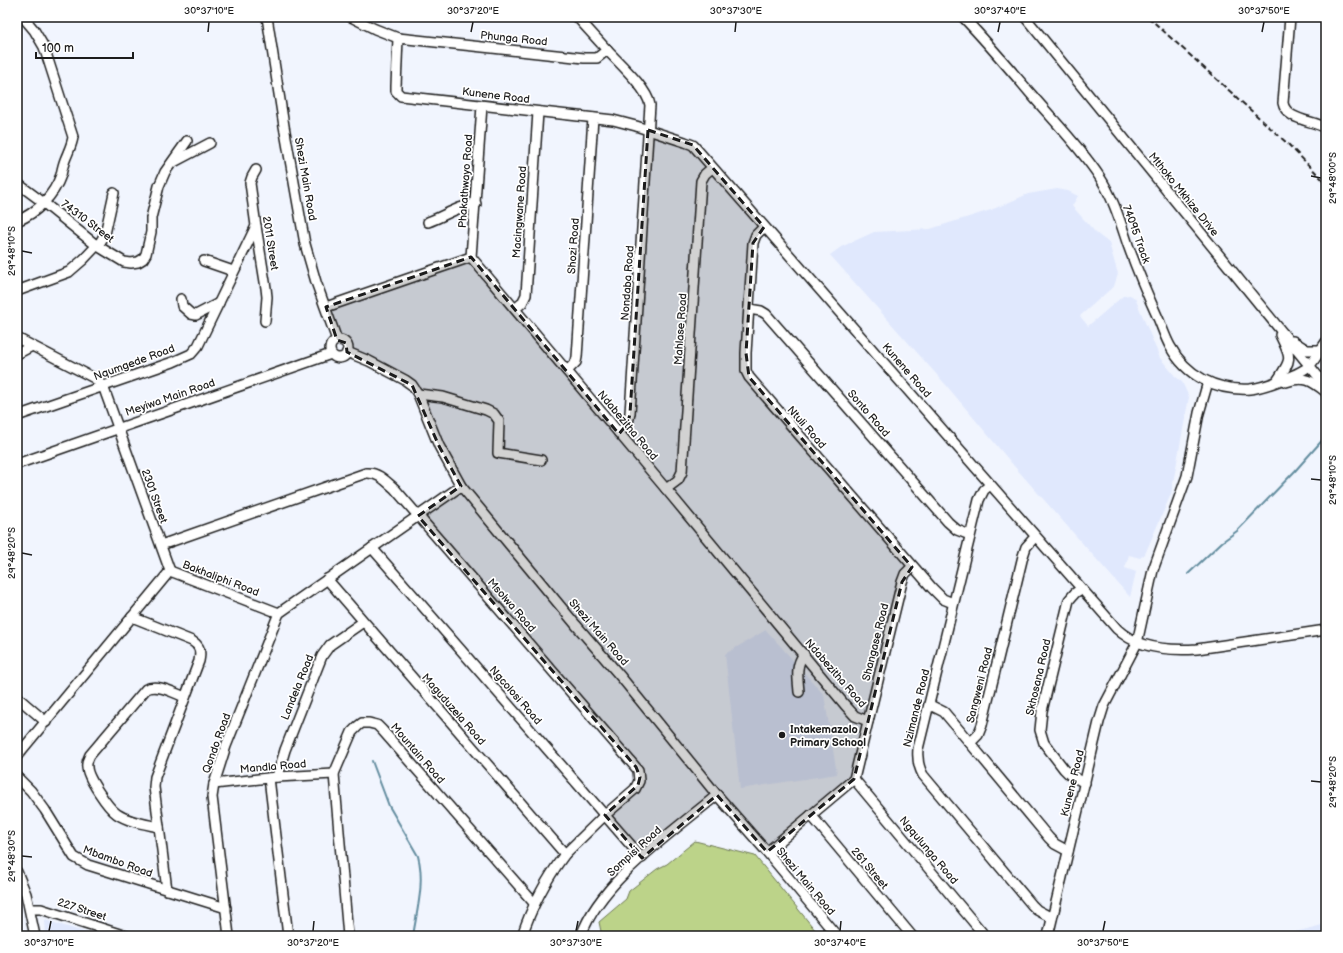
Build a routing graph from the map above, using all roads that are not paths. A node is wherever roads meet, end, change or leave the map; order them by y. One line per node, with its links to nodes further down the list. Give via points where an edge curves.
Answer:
1 (23, 17): 22 (street, 74310 Street, via 44,47 73,137 61,175)
2 (267, 17): 35 (street, Shezi Main Road, via 305,244)
3 (351, 17): 8 (street, Phunga Road)
4 (577, 17): 9 (street)
5 (963, 17): 51 (street, 74095 Track, via 1076,144 1099,176 1111,197 1142,282 1169,345 1186,368)
6 (1025, 17): 38 (street, Mthoko Mkhize Drive)
7 (1290, 17): 13 (street, via 1284,108 1291,116)
8 (398, 38): 9 (street, Phunga Road, via 590,59 597,58); 10 (street, Kunene Road, via 396,86 401,96)
9 (607, 50): 14 (street, via 649,99)
10 (482, 106): 11 (street, Kunene Road); 23 (street, Phakathwayo Road)
11 (538, 112): 12 (street, Kunene Road); 37 (street, Macingwane Road, via 526,294 522,303)
12 (593, 118): 14 (street, Kunene Road, via 623,122); 50 (street, Shozi Road, via 578,357)
13 (1326, 128)
14 (648, 130): 18 (street, Kunene Road, via 693,145); 60 (street, Nondaba Road, via 630,413 628,423)
15 (187, 141): 17 (street, 74310 Street)
16 (210, 143): 17 (street)
17 (171, 163): 28 (street, 74310 Street, via 159,186 143,259 138,262 124,262)
18 (712, 168): 27 (street, Kunene Road); 65 (street, Mahlase Road, via 701,181 682,472 678,480)
19 (256, 170): 26 (street, 2011 Street, via 250,183)
20 (17, 183): 22 (street)
21 (114, 193): 28 (street, via 105,234)
22 (44, 203): 24 (street, via 29,216); 28 (street, 74310 Street)
23 (476, 204): 25 (street, via 459,207); 29 (street, Phakathwayo Road)
24 (17, 221)
25 (428, 222)
26 (256, 226): 31 (street, Nqumgede Road); 39 (street, 2011 Street, via 267,292)
27 (764, 227): 36 (street, Ntuli Road, via 756,235 753,243); 63 (street, Kunene Road)
28 (96, 245): 32 (street, via 69,272)
29 (471, 257): 35 (street); 37 (street, Ndabezitha Road)
30 (204, 261): 31 (street)
31 (233, 271): 34 (street, Nqumgede Road)
32 (17, 291)
33 (181, 299): 34 (street, via 182,306 196,315)
34 (219, 303): 53 (street, Nqumgede Road, via 198,346 191,354)
35 (326, 307): 42 (street, Shezi Main Road)
36 (748, 308): 67 (street, Sonto Road, via 766,314 948,522 957,530); 71 (street, Ntuli Road, via 745,366 749,377)
37 (515, 309): 50 (street, Ndabezitha Road)
38 (1268, 315): 40 (street, Mthoko Mkhize Drive); 52 (street, via 1289,354 1289,363)
39 (265, 321)
40 (1283, 333): 45 (street, via 1307,350); 49 (street, Mthoko Mkhize Drive)
41 (17, 338): 44 (street)
42 (337, 340): 46 (street, Shezi Main Road, via 346,343); 48 (street, via 330,345)
43 (1326, 342): 45 (street)
44 (32, 346): 47 (street); 53 (street, via 94,378)
45 (1320, 350): 49 (street)
46 (347, 352): 48 (street, via 341,358 335,358); 57 (street, Shezi Main Road, via 404,380 412,385)
47 (17, 354)
48 (330, 354): 59 (street, Meyiwa Main Road)
49 (1310, 366): 52 (street, 74095 Track); 54 (street, Mthoko Mkhize Drive)
50 (566, 371): 60 (street, Ndabezitha Road)
51 (1208, 382): 55 (street, 74095 Track, via 1236,389); 80 (street, Kunene Road, via 1199,413 1188,476 1154,565)
52 (1277, 382): 55 (street, 74095 Track)
53 (102, 386): 58 (street, Nqumgede Road); 59 (street, 2301 Street)
54 (1326, 386)
55 (1265, 387): 56 (street, via 1294,379 1306,379)
56 (1326, 392)
57 (418, 394): 61 (street, via 443,397 494,414 500,421 498,453); 64 (street, Shezi Main Road, via 439,446)
58 (17, 416)
59 (118, 428): 62 (street, Meyiwa Main Road); 69 (street, 2301 Street)
60 (619, 433): 65 (street, Ndabezitha Road)
61 (541, 460)
62 (17, 464)
63 (990, 485): 67 (street, Nzimande Road, via 981,495); 68 (street, Kunene Road)
64 (461, 486): 66 (street); 96 (street, Shezi Main Road)
65 (666, 489): 81 (street, Ndabezitha Road)
66 (418, 516): 69 (street, Msolwa Road, via 386,480 369,473); 70 (street); 97 (street, Msolwa Road, via 638,770 639,781 635,789)
67 (970, 535): 75 (street, Nzimande Road)
68 (1035, 537): 74 (street, Kunene Road); 88 (street, Sangweni Road, via 1026,547 1023,556 982,725 978,735)
69 (161, 545): 72 (street, 2301 Street)
70 (372, 548): 73 (street); 97 (street, Ngcolosi Road)
71 (912, 567): 75 (street, Ntuli Road, via 939,596); 86 (street, Shangase Road, via 902,582)
72 (170, 571): 76 (street, Bakhaliphi Road); 77 (street, Bakhaliphi Road)
73 (327, 579): 76 (street); 78 (street, Maguduzela Road)
74 (1081, 589): 80 (street, Kunene Road, via 1117,629); 94 (street, Skhosana Road, via 1069,600 1042,711 1040,730 1044,743 1064,769)
75 (953, 603): 85 (street, Nzimande Road)
76 (279, 613): 95 (street, Qondo Road, via 226,746)
77 (132, 617): 84 (street, via 192,641 198,646 199,661); 87 (street, Bakhaliphi Road)
78 (363, 622): 92 (street, Landela Road, via 330,645 322,656); 102 (street, Maguduzela Road)
79 (1326, 630): 80 (street, Kunene Road, via 1182,650)
80 (1137, 643): 94 (street, Kunene Road, via 1104,706)
81 (804, 654): 82 (street, via 798,667); 86 (street, Ndabezitha Road, via 851,712)
82 (799, 692)
83 (17, 697): 87 (street)
84 (185, 697): 99 (street, via 155,777); 99 (street, via 157,687 146,689 87,761 88,773 116,813 133,821)
85 (930, 705): 88 (street, via 944,712); 109 (street, Nzimande Road, via 918,749 919,767 1032,905)
86 (868, 721): 93 (street, Shangase Road)
87 (46, 722): 89 (street, Bakhaliphi Road)
88 (970, 743): 100 (street, via 1049,838)
89 (17, 756)
90 (334, 774): 92 (street, Mandla Road); 106 (street, Mountain Road, via 355,729 366,723 377,725); 114 (street, Mountain Road)
91 (17, 777): 105 (street, Mbambo Road, via 38,799 74,857 88,865)
92 (273, 778): 95 (street, Mandla Road); 113 (street, Landela Road)
93 (854, 779): 98 (street); 119 (street, Ngqulunga Road)
94 (1085, 783): 100 (street, Kunene Road)
95 (214, 784): 107 (street, Qondo Road, via 213,804)
96 (717, 795): 101 (street, Shezi Main Road); 103 (street, Sompisi Road)
97 (605, 815): 102 (street, Msolwa Road); 103 (street, Ngcolosi Road)
98 (811, 816): 101 (street); 118 (street, 261 Street)
99 (159, 827): 105 (street)
100 (1068, 851): 109 (street, Kunene Road)
101 (767, 852): 117 (street, Shezi Main Road)
102 (565, 854): 106 (street, Msolwa Road)
103 (642, 858): 116 (street, Sompisi Road, via 612,886 598,904)
104 (17, 872): 108 (street)
105 (167, 890): 107 (street, Mbambo Road)
106 (534, 903): 115 (street, Msolwa Road)
107 (226, 908): 112 (street, Qondo Road)
108 (30, 909): 110 (street); 111 (street, 227 Street, via 41,909)
109 (1052, 918): 120 (street, Kunene Road)
110 (35, 936)
111 (126, 936)
112 (229, 936)
113 (288, 936)
114 (348, 936)
115 (522, 936)
116 (581, 936)
117 (837, 936)
118 (912, 936)
119 (986, 936)
120 (1048, 936)

